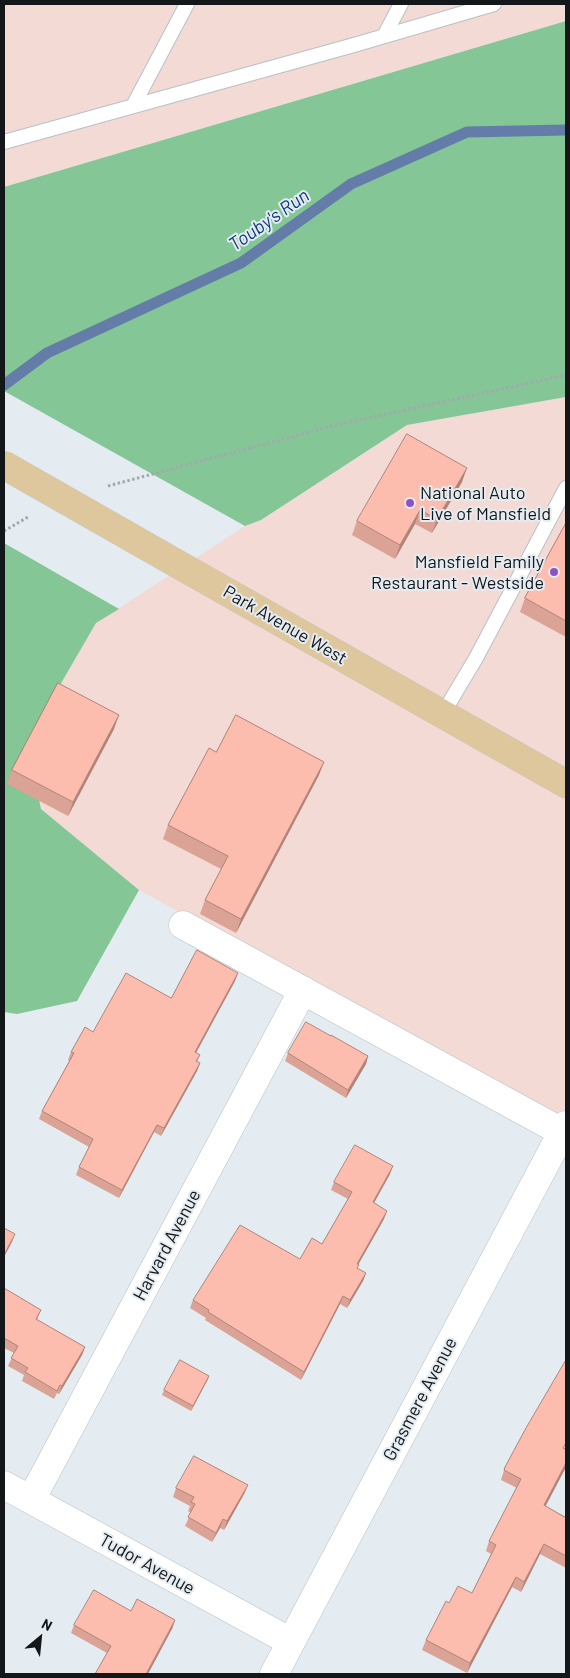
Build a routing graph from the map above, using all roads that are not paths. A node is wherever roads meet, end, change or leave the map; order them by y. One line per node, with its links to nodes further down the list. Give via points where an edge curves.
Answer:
1 (187, 4): 5 (lane)
2 (401, 4): 4 (lane)
3 (494, 4): 4 (lane)
4 (384, 36): 5 (lane)
5 (133, 106): 6 (lane)
6 (4, 142)
7 (4, 465): 9 (main road, Park Avenue West, bridge)
8 (566, 488): 9 (lane, via 476,658)
9 (442, 715): 10 (main road, Park Avenue West)
10 (566, 784)
11 (183, 925): 12 (street)
12 (303, 990): 13 (street); 15 (street, Harvard Avenue)
13 (564, 1128): 16 (street, Grasmere Avenue)
14 (4, 1485): 15 (street, Tudor Avenue)
15 (31, 1500): 16 (street, Tudor Avenue)
16 (290, 1642): 17 (street, Grasmere Avenue)
17 (274, 1674)

